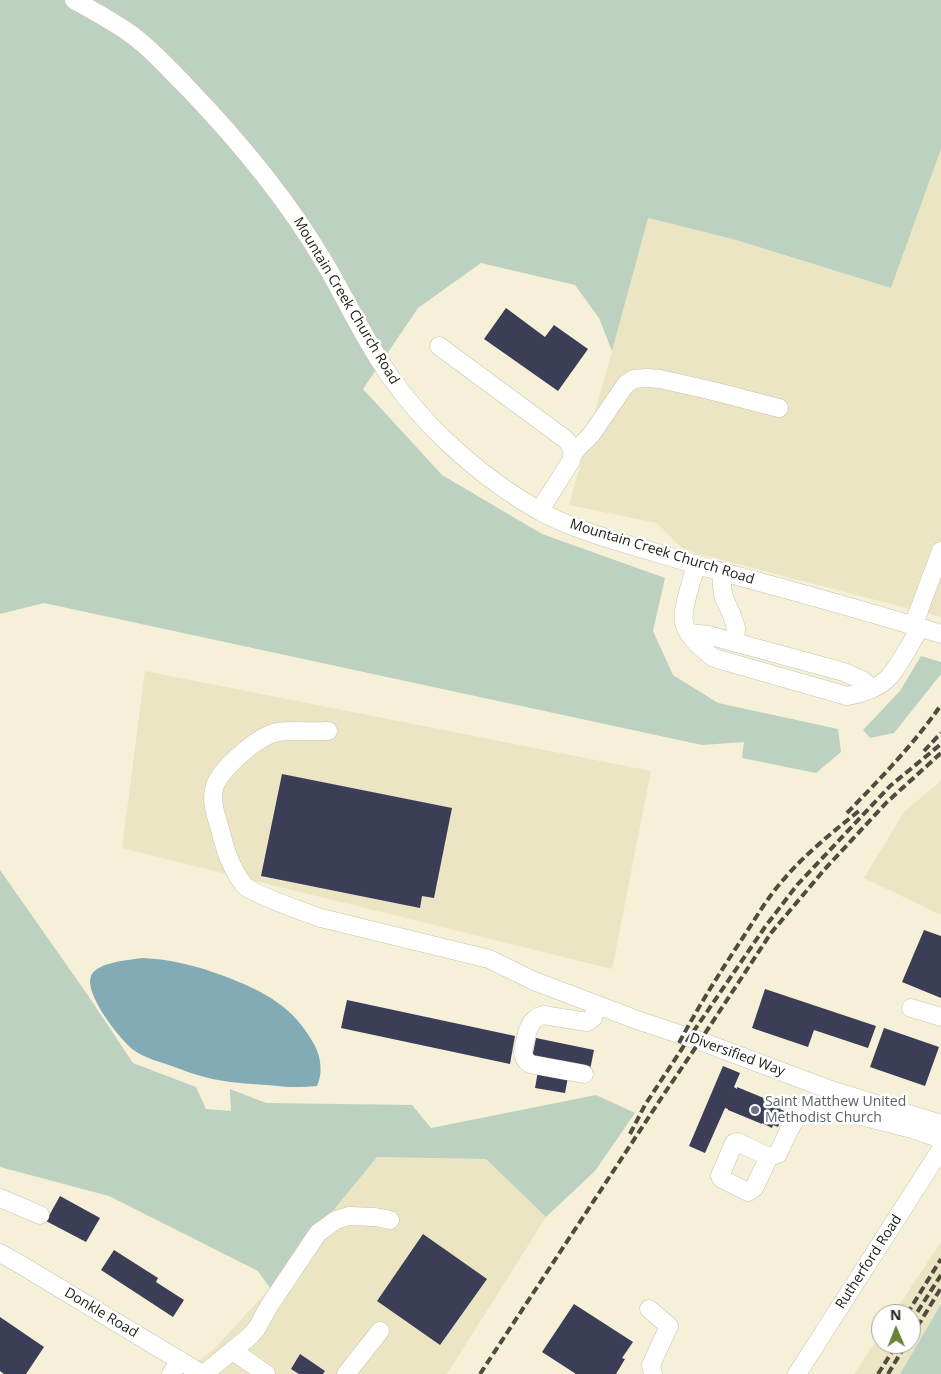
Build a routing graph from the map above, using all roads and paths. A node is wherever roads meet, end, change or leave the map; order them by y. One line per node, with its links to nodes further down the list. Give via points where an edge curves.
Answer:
1 (74, 0): 5 (street, Mountain Creek Church Road, via 134,36 208,109 252,159 296,217 376,355 414,408 443,439 483,473)
2 (439, 346): 4 (street, via 565,439)
3 (780, 408): 4 (street, via 660,379 634,379 626,384 592,435)
4 (573, 453): 5 (street)
5 (540, 510): 7 (street, Mountain Creek Church Road, via 584,531)
6 (941, 551): 9 (street)
7 (696, 564): 8 (street, Mountain Creek Church Road); 10 (street, via 683,612)
8 (722, 572): 9 (street, Mountain Creek Church Road); 12 (street, via 723,593 736,628)
9 (916, 626): 11 (street, Mountain Creek Church Road); 13 (street, via 893,672)
10 (689, 633): 12 (street); 13 (street, via 714,658 847,696)
11 (941, 634)
12 (735, 642): 13 (street, via 844,672)
13 (872, 688)
14 (328, 731): 15 (street, Diversified Way, via 277,732 259,740 240,754 215,786 213,805 228,859 245,886 321,918 489,959 534,981)
15 (597, 1005): 18 (street, via 593,1018 587,1022 537,1016 530,1025 523,1052 530,1064); 19 (street, Diversified Way, via 828,1089)
16 (911, 1008): 17 (street)
17 (941, 1017)
18 (584, 1074)
19 (941, 1124)
20 (941, 1139): 22 (street, via 817,1106 799,1113 778,1154)
21 (941, 1149): 35 (street, Rutherford Road)
22 (769, 1157)
23 (0, 1198): 24 (street)
24 (40, 1215)
25 (390, 1220): 29 (street, via 349,1216 336,1220 318,1233 257,1328)
26 (0, 1253): 30 (street, Donkle Road)
27 (649, 1309): 34 (street, via 669,1326 651,1365)
28 (380, 1331): 33 (street)
29 (233, 1351): 31 (street); 32 (street)
30 (176, 1367): 31 (street, Donkle Road)
31 (203, 1374)
32 (266, 1374)
33 (346, 1374)
34 (654, 1374)
35 (797, 1374)

